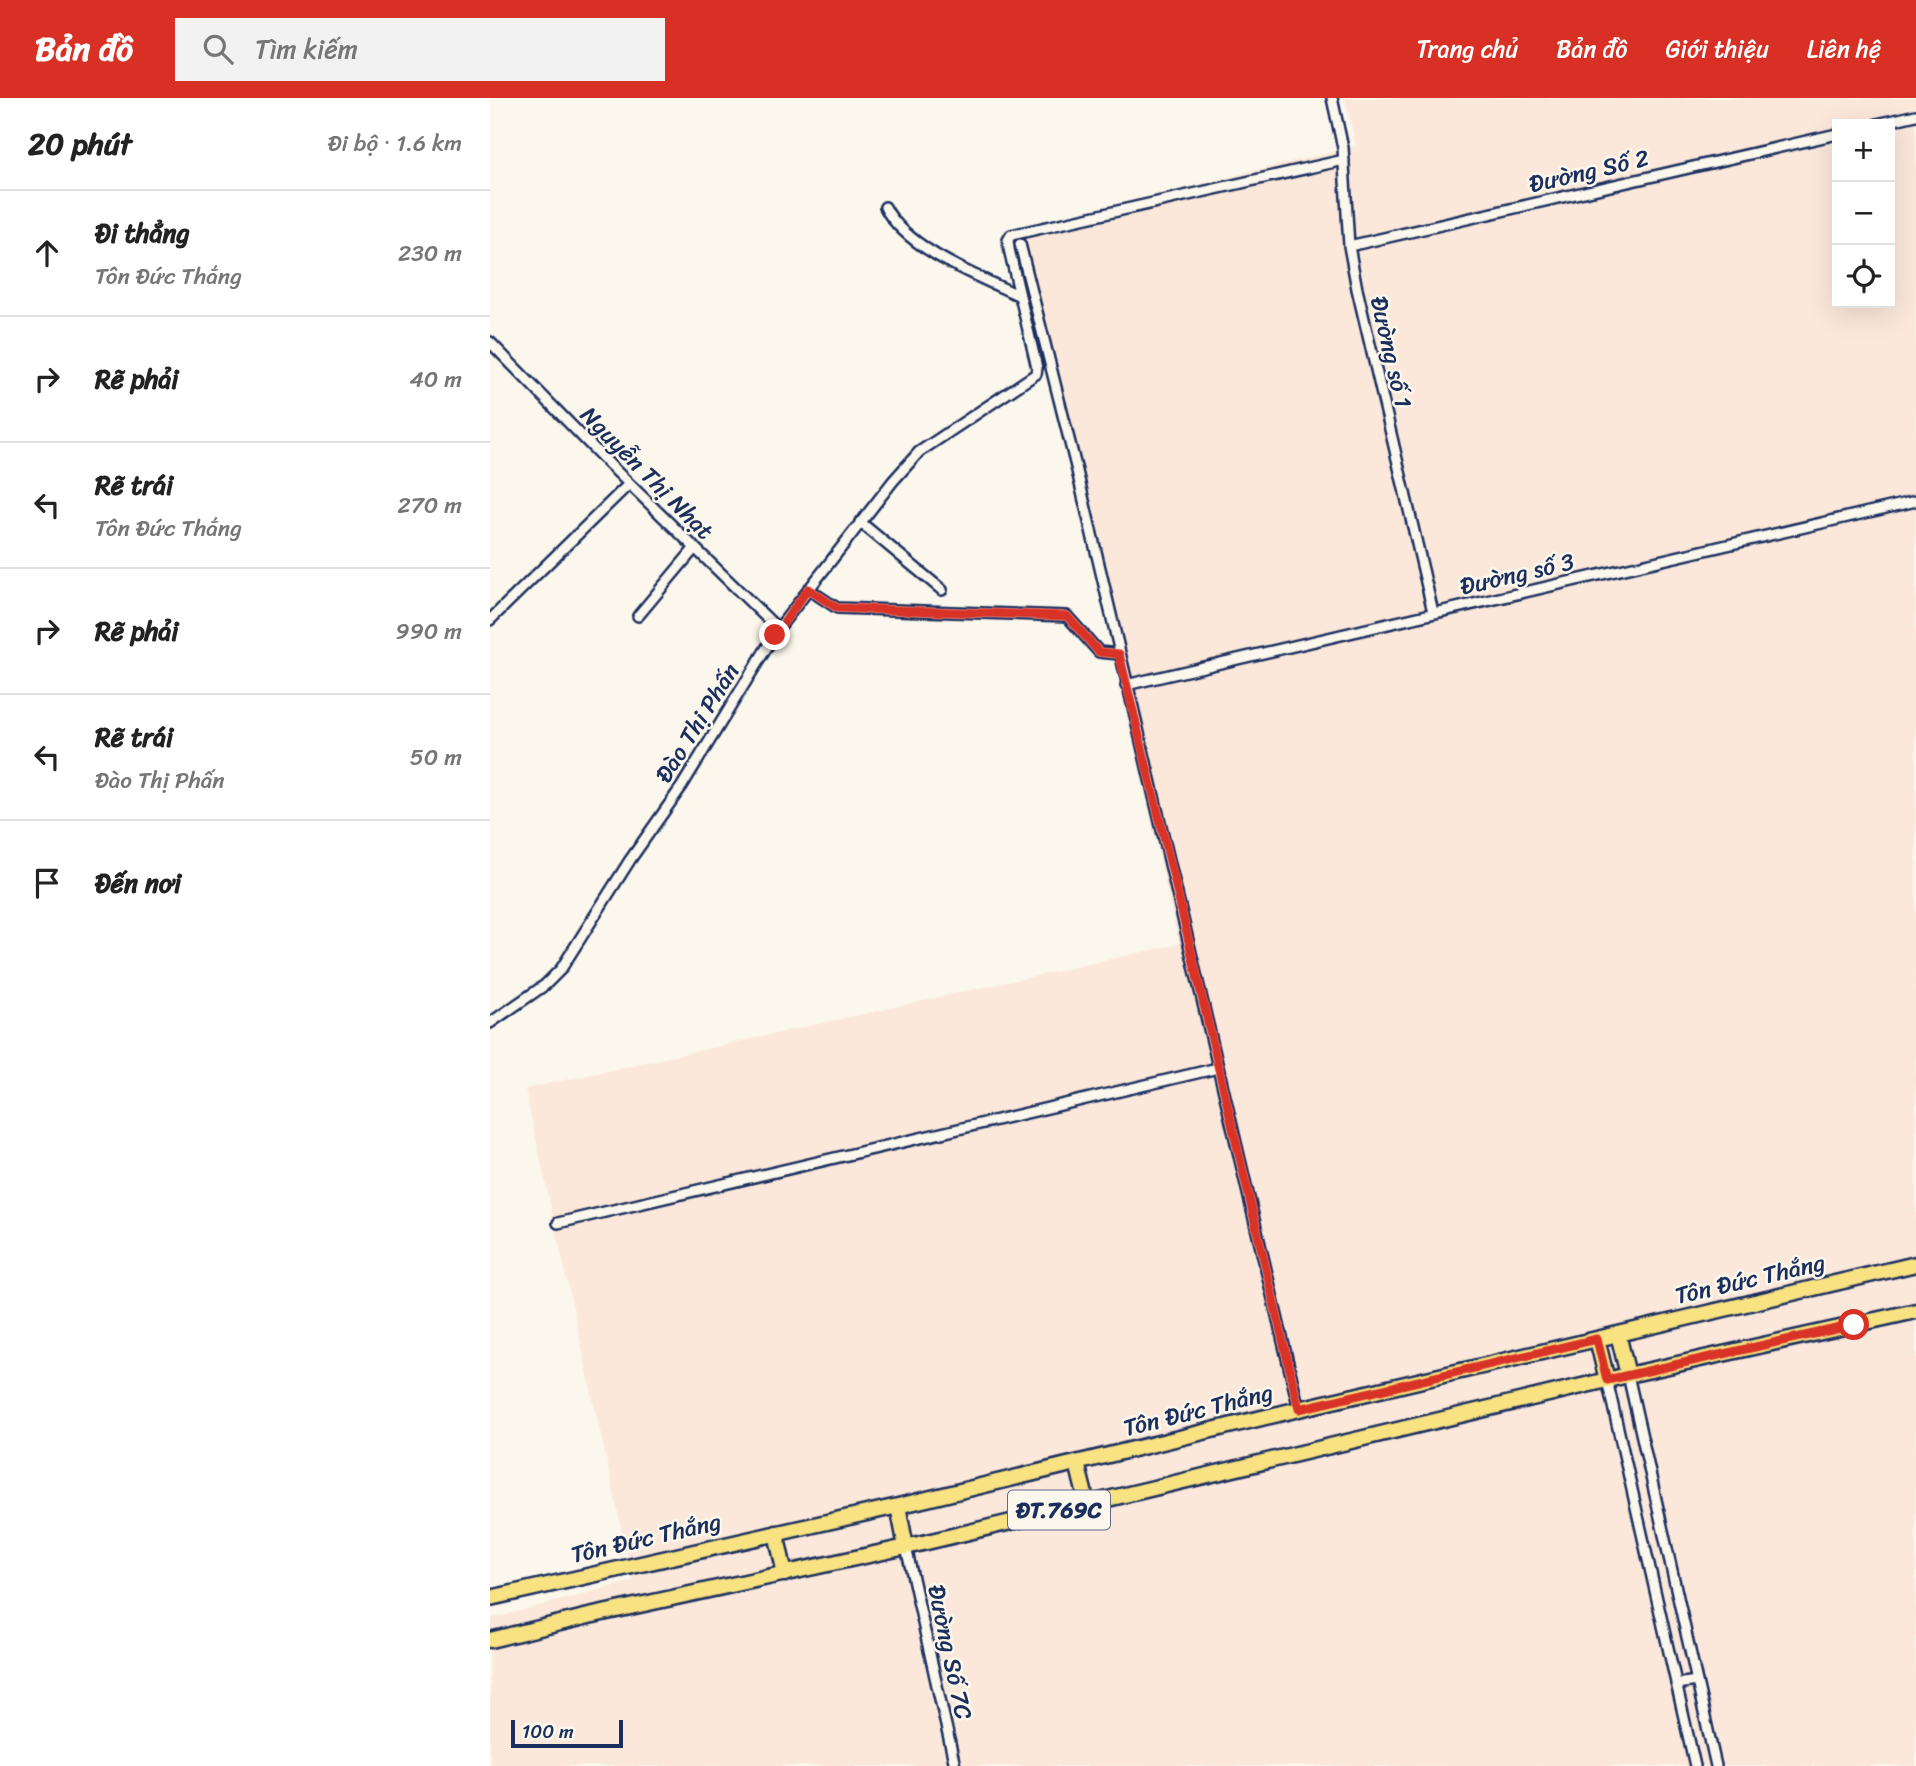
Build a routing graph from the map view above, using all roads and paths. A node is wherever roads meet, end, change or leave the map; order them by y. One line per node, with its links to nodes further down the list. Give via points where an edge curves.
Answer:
1 (1332, 98): 5 (street, Đường số 1)
2 (1916, 115): 3 (street)
3 (1895, 120)
4 (1832, 135): 8 (street, Đường Số 2)
5 (1344, 160): 8 (street, Đường số 1); 9 (street, via 1011,235 1009,249)
6 (885, 207): 9 (street, via 895,224 918,243)
7 (1020, 244): 21 (street)
8 (1349, 246): 17 (street, Đường số 1)
9 (1020, 296): 13 (street, Đào Thị Phấn, via 1036,374 919,452)
10 (490, 342): 11 (street, Nguyễn Thị Nhạt)
11 (629, 484): 14 (street, Nguyễn Thị Nhạt); 19 (street)
12 (1916, 501): 17 (street, Đường số 3)
13 (860, 522): 15 (street, Đào Thị Phấn); 16 (street)
14 (694, 549): 18 (street); 20 (street, Nguyễn Thị Nhạt)
15 (808, 589): 20 (street, Đào Thị Phấn); 21 (street, via 837,608 1067,616 1099,652)
16 (942, 590)
17 (1433, 612): 22 (street, Đường số 3)
18 (638, 616)
19 (490, 620)
20 (779, 629): 23 (street, Đào Thị Phấn, via 561,969)
21 (1119, 654): 22 (street)
22 (1126, 685): 24 (street)
23 (490, 1023)
24 (1217, 1068): 25 (street); 32 (street)
25 (558, 1223)
26 (1916, 1264): 28 (main road, Tôn Đức Thắng / ĐT.769C)
27 (1916, 1311): 30 (main road, ĐT.769C)
28 (1618, 1334): 29 (main road, Tôn Đức Thắng / ĐT.769C); 30 (main road)
29 (1597, 1339): 31 (main road); 32 (main road, Tôn Đức Thắng / ĐT.769C)
30 (1628, 1375): 31 (main road, ĐT.769C); 41 (street)
31 (1607, 1380): 34 (main road, ĐT.769C); 42 (street)
32 (1299, 1409): 33 (main road, Tôn Đức Thắng / ĐT.769C)
33 (1077, 1463): 34 (main road); 35 (main road, Tôn Đức Thắng / ĐT.769C)
34 (1087, 1503): 37 (main road, ĐT.769C)
35 (898, 1506): 36 (main road, Tôn Đức Thắng / ĐT.769C); 37 (main road)
36 (776, 1533): 38 (main road); 39 (main road, Tôn Đức Thắng / ĐT.769C)
37 (906, 1547): 38 (main road, ĐT.769C); 43 (street, Đường Số 7C)
38 (785, 1574): 40 (main road, ĐT.769C)
39 (490, 1598)
40 (490, 1640)
41 (1697, 1681): 42 (street); 45 (street)
42 (1676, 1684): 44 (street)
43 (955, 1766)
44 (1695, 1766)
45 (1716, 1766)

